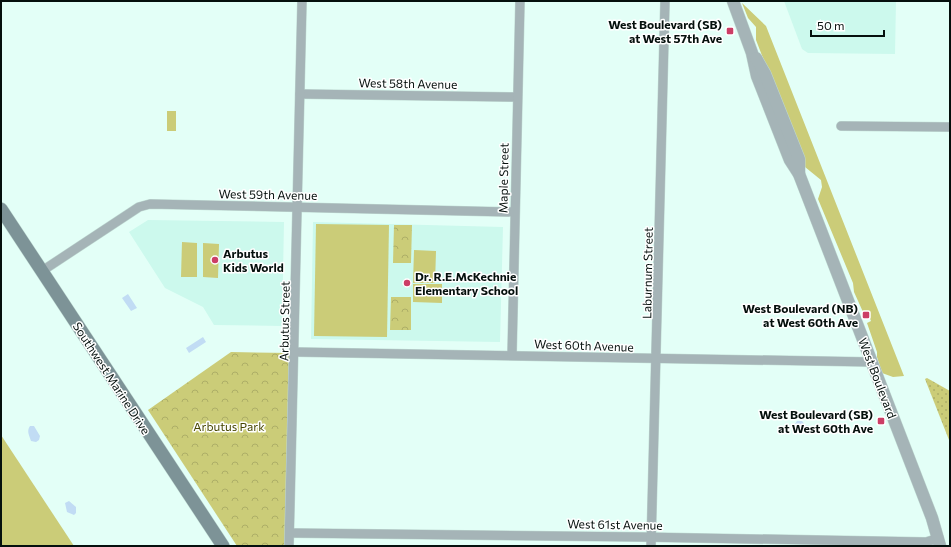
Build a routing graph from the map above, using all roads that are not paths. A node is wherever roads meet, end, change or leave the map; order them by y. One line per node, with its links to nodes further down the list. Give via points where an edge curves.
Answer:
1 (302, 1): 5 (street, Arbutus Street)
2 (520, 1): 6 (street, Maple Street)
3 (665, 1): 15 (street, Laburnum Street)
4 (733, 1): 16 (street, West Boulevard, via 752,53 757,76 790,160 799,174)
5 (300, 94): 6 (street, West 58th Avenue); 9 (street, Arbutus Street)
6 (516, 97): 11 (street, Maple Street)
7 (841, 126): 8 (street)
8 (950, 127)
9 (298, 207): 11 (street, West 59th Avenue); 12 (street, West 59th Avenue, via 144,205); 13 (street, Arbutus Street)
10 (1, 209): 12 (main road, Southwest Marine Drive)
11 (514, 212): 14 (street, Maple Street)
12 (42, 271): 20 (main road, Southwest Marine Drive)
13 (295, 352): 14 (street, West 60th Avenue); 17 (street, Arbutus Street)
14 (512, 355): 15 (street, West 60th Avenue)
15 (656, 359): 16 (street, West 60th Avenue); 18 (street, Laburnum Street)
16 (872, 362): 19 (street, West Boulevard)
17 (290, 532): 18 (street, West 61st Avenue); 21 (street, Arbutus Street)
18 (651, 541): 19 (street, West 61st Avenue)
19 (939, 542)
20 (223, 546)
21 (289, 546)

